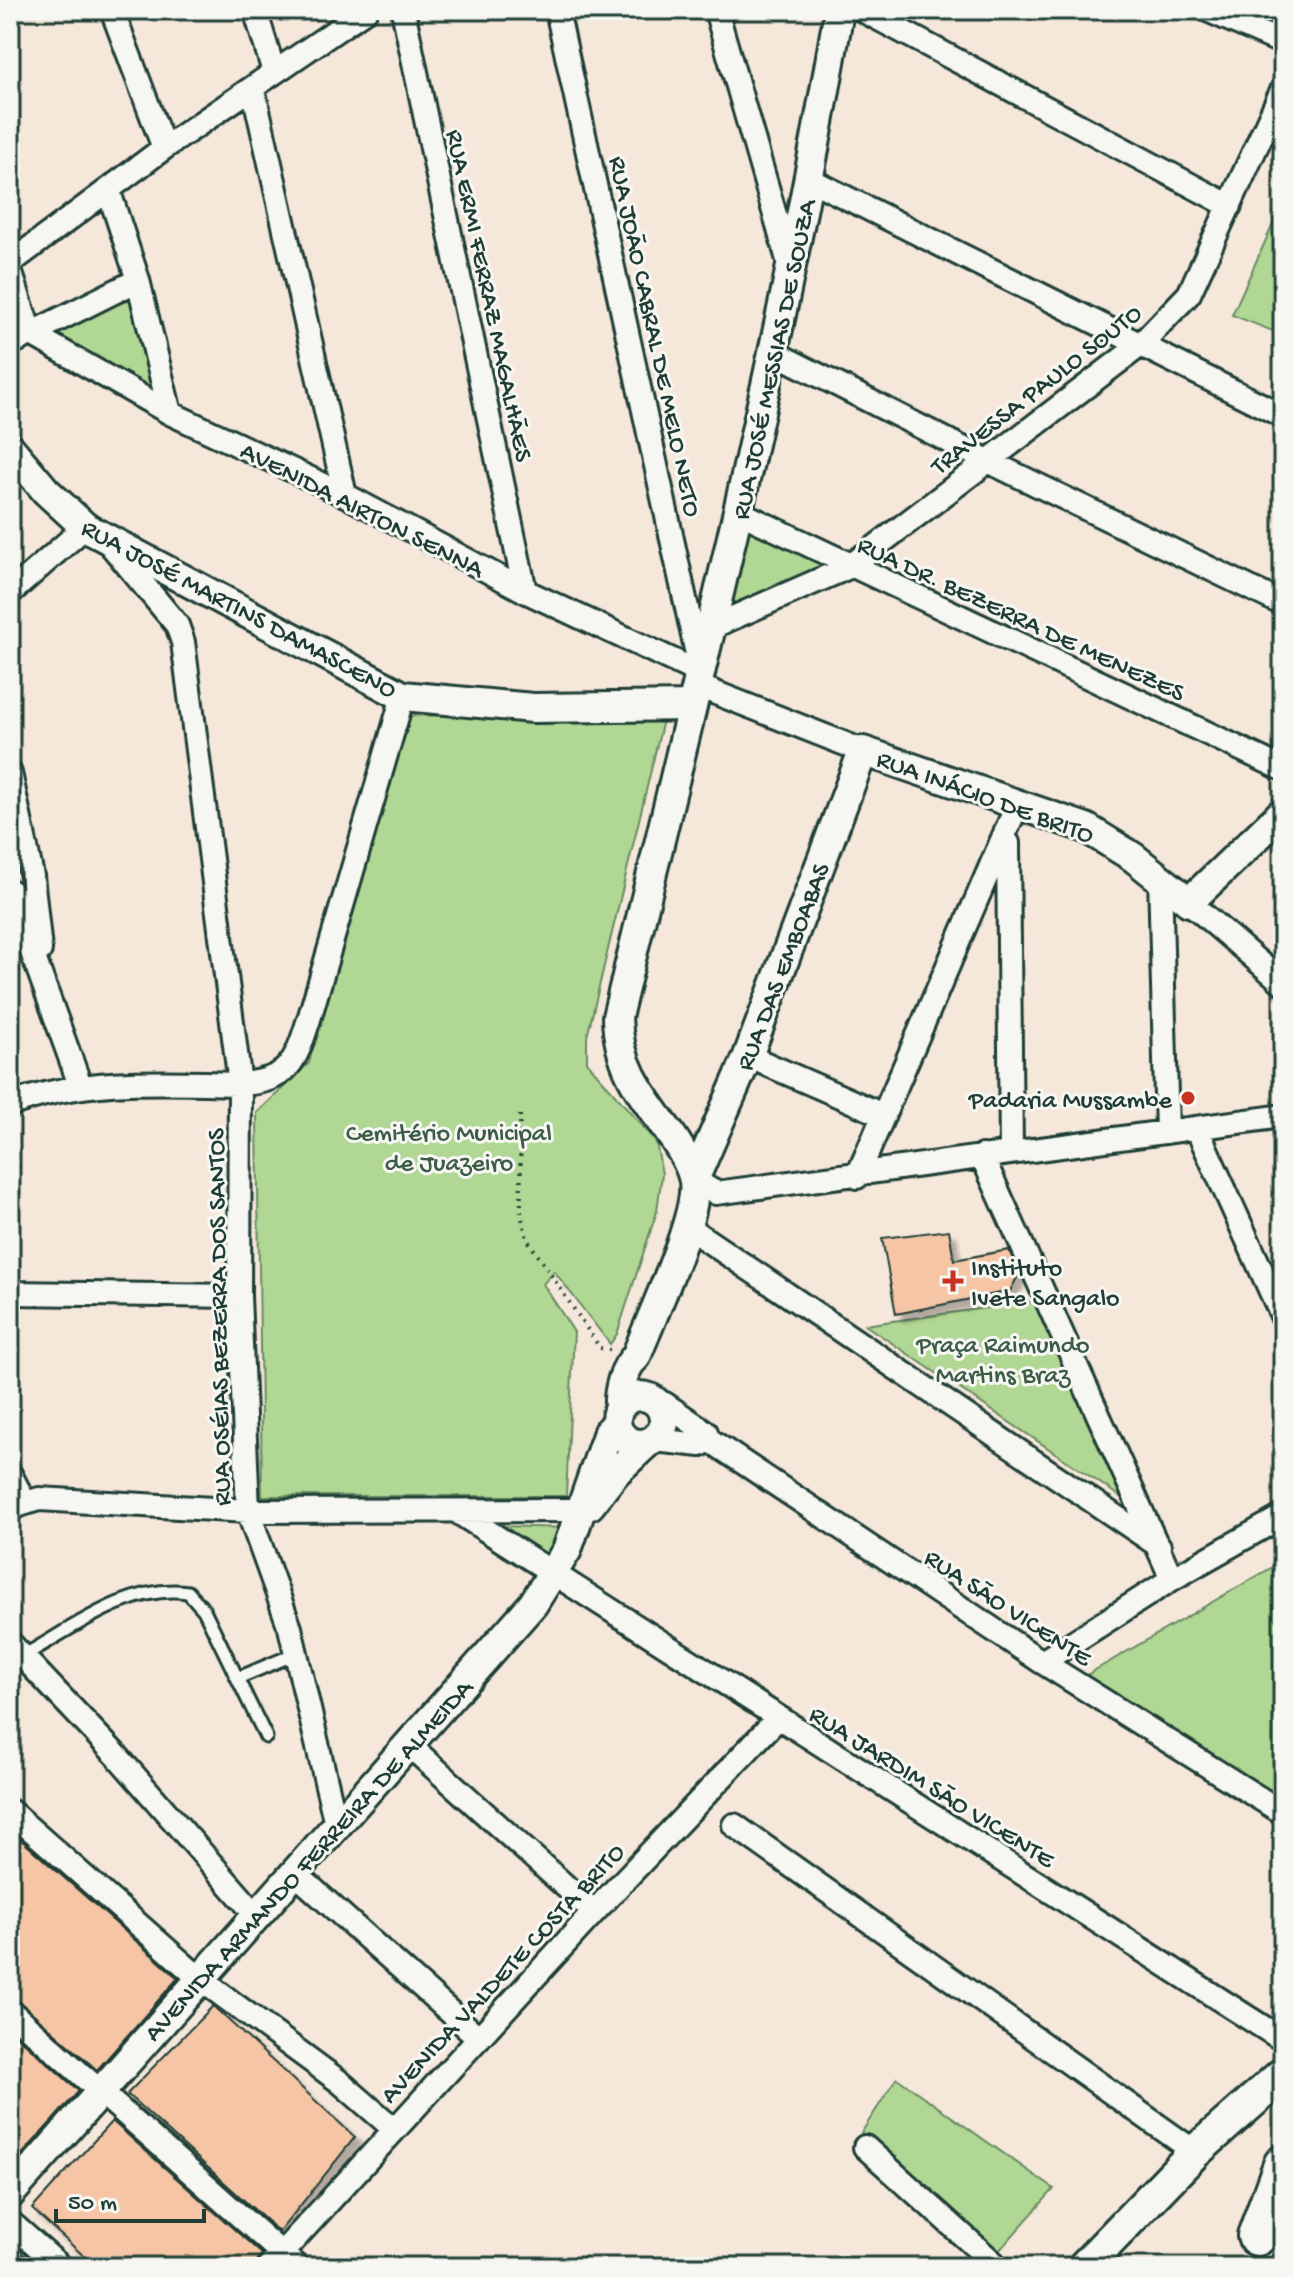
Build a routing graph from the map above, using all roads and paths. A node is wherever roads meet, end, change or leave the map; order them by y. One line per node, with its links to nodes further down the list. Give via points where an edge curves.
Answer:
1 (112, 10): 14 (street)
2 (255, 10): 11 (street)
3 (366, 10): 11 (street)
4 (403, 10): 34 (street, RUA ERMI FERRAZ MAGALHÃES)
5 (557, 10): 38 (street, RUA JOÃO CABRAL DE MELO NETO)
6 (716, 10): 19 (street)
7 (839, 10): 15 (street, RUA JOSÉ MESSIAS DE SOUZA)
8 (862, 10): 17 (street)
9 (1207, 10): 10 (street)
10 (1283, 43)
11 (274, 72): 12 (street)
12 (253, 88): 14 (street); 30 (street)
13 (1283, 88): 17 (street, TRAVESSA PAULO SOUTO)
14 (164, 148): 16 (street)
15 (811, 180): 19 (street, RUA JOSÉ MESSIAS DE SOUZA); 24 (street)
16 (109, 192): 18 (street); 21 (street)
17 (1230, 206): 24 (street, TRAVESSA PAULO SOUTO, via 1189,294)
18 (10, 263)
19 (790, 267): 25 (street, RUA JOSÉ MESSIAS DE SOUZA)
20 (10, 270): 22 (street)
21 (138, 280): 22 (street); 26 (street)
22 (30, 333): 23 (street); 26 (street, AVENIDA AIRTON SENNA)
23 (10, 344)
24 (1139, 346): 27 (street); 29 (street, TRAVESSA PAULO SOUTO)
25 (773, 352): 29 (street); 31 (street, RUA JOSÉ MESSIAS DE SOUZA)
26 (170, 413): 30 (street, AVENIDA AIRTON SENNA)
27 (1283, 416)
28 (10, 448): 32 (street, RUA JOSÉ MARTINS DAMASCENO, via 46,491)
29 (990, 462): 33 (street, TRAVESSA PAULO SOUTO); 36 (street)
30 (345, 495): 34 (street, AVENIDA AIRTON SENNA)
31 (739, 512): 33 (street, RUA DR. BEZERRA DE MENEZES); 37 (street, RUA JOSÉ MESSIAS DE SOUZA)
32 (95, 533): 35 (street); 39 (street, RUA JOSÉ MARTINS DAMASCENO); 52 (street, RUA OSÉIAS BEZERRA DOS SANTOS, via 180,633)
33 (849, 567): 37 (street, TRAVESSA PAULO SOUTO); 41 (street, RUA DR. BEZERRA DE MENEZES)
34 (525, 591): 38 (street, AVENIDA AIRTON SENNA)
35 (10, 593)
36 (1283, 604)
37 (712, 627): 38 (street, RUA JOSÉ MESSIAS DE SOUZA)
38 (697, 688): 39 (street, RUA JOSÉ MARTINS DAMASCENO, via 533,708); 40 (street, RUA INÁCIO DE BRITO); 63 (street, RUA JOSÉ MESSIAS DE SOUZA, via 617,1017 620,1056)
39 (403, 696): 52 (street, via 297,1058 266,1083)
40 (863, 751): 43 (street, RUA INÁCIO DE BRITO); 51 (street, RUA DAS EMBOABAS)
41 (1283, 769)
42 (10, 773): 49 (street, via 32,876)
43 (1018, 803): 45 (street); 46 (street, RUA INÁCIO DE BRITO, via 1086,828)
44 (1283, 812): 48 (street)
45 (1008, 833): 56 (street); 60 (street)
46 (1160, 877): 48 (street, RUA INÁCIO DE BRITO); 59 (street)
47 (10, 891): 49 (street)
48 (1189, 902): 50 (street, RUA INÁCIO DE BRITO)
49 (42, 975): 53 (street)
50 (1283, 983)
51 (748, 1056): 56 (street); 63 (street, RUA DAS EMBOABAS)
52 (240, 1084): 53 (street); 66 (street, RUA OSÉIAS BEZERRA DOS SANTOS)
53 (80, 1085): 54 (street)
54 (10, 1105)
55 (520, 1115): 68 (path, via 521,1214 527,1239 600,1348)
56 (883, 1115): 62 (street)
57 (1283, 1116): 58 (street)
58 (1197, 1129): 59 (street); 67 (street)
59 (1167, 1132): 60 (street)
60 (1011, 1151): 61 (street)
61 (982, 1156): 62 (street); 79 (street)
62 (857, 1177): 63 (street, via 716,1193)
63 (694, 1180): 64 (street, RUA DAS EMBOABAS)
64 (686, 1226): 68 (street, RUA DAS EMBOABAS); 79 (street)
65 (10, 1293): 66 (street)
66 (239, 1296): 76 (street, RUA OSÉIAS BEZERRA DOS SANTOS)
67 (1283, 1318)
68 (636, 1357): 69 (street); 70 (street, via 618,1395)
69 (653, 1400): 70 (street, via 632,1397); 71 (street, RUA SÃO VICENTE, via 706,1432); 72 (street, via 662,1410 664,1426)
70 (617, 1415): 72 (street, via 617,1431 630,1443); 75 (street)
71 (708, 1439): 72 (street, via 701,1445); 84 (street, RUA SÃO VICENTE)
72 (650, 1442): 75 (street)
73 (10, 1474): 74 (street)
74 (17, 1506): 76 (street, via 39,1499)
75 (583, 1510): 77 (street); 80 (street, AVENIDA ARMANDO FERREIRA DE ALMEIDA)
76 (248, 1511): 77 (street); 83 (street, RUA OSÉIAS BEZERRA DOS SANTOS)
77 (456, 1511): 80 (street, RUA JARDIM SÃO VICENTE)
78 (1283, 1516): 81 (street)
79 (1159, 1546): 81 (street)
80 (554, 1576): 86 (street, RUA JARDIM SÃO VICENTE); 88 (street, AVENIDA ARMANDO FERREIRA DE ALMEIDA)
81 (1172, 1579): 84 (street)
82 (16, 1650): 85 (lane, via 116,1605 180,1591 204,1610); 95 (street)
83 (295, 1654): 85 (lane); 91 (street, RUA OSÉIAS BEZERRA DOS SANTOS)
84 (1042, 1662): 90 (street, RUA SÃO VICENTE)
85 (238, 1678): 87 (lane)
86 (777, 1719): 94 (street, AVENIDA VALDETE COSTA BRITO); 99 (street, RUA JARDIM SÃO VICENTE)
87 (266, 1737)
88 (409, 1745): 91 (street, AVENIDA ARMANDO FERREIRA DE ALMEIDA); 94 (street)
89 (10, 1811): 96 (street)
90 (1283, 1813)
91 (336, 1824): 93 (street, AVENIDA ARMANDO FERREIRA DE ALMEIDA)
92 (734, 1825): 104 (street)
93 (296, 1874): 95 (street, AVENIDA ARMANDO FERREIRA DE ALMEIDA); 98 (street)
94 (594, 1912): 98 (street, AVENIDA VALDETE COSTA BRITO)
95 (257, 1916): 96 (street, AVENIDA ARMANDO FERREIRA DE ALMEIDA)
96 (200, 1979): 101 (street, AVENIDA ARMANDO FERREIRA DE ALMEIDA); 102 (street, via 340,2082)
97 (10, 2011): 101 (street)
98 (479, 2038): 102 (street, AVENIDA VALDETE COSTA BRITO)
99 (1283, 2040)
100 (1283, 2074): 104 (main road)
101 (102, 2092): 106 (street, AVENIDA ARMANDO FERREIRA DE ALMEIDA); 109 (street)
102 (394, 2129): 109 (street, AVENIDA VALDETE COSTA BRITO)
103 (865, 2147): 111 (street)
104 (1195, 2152): 112 (main road)
105 (1283, 2165): 108 (highway)
106 (10, 2194)
107 (10, 2222): 110 (street)
108 (1257, 2236)
109 (283, 2262)
110 (61, 2267)
111 (998, 2267)
112 (1084, 2267)

